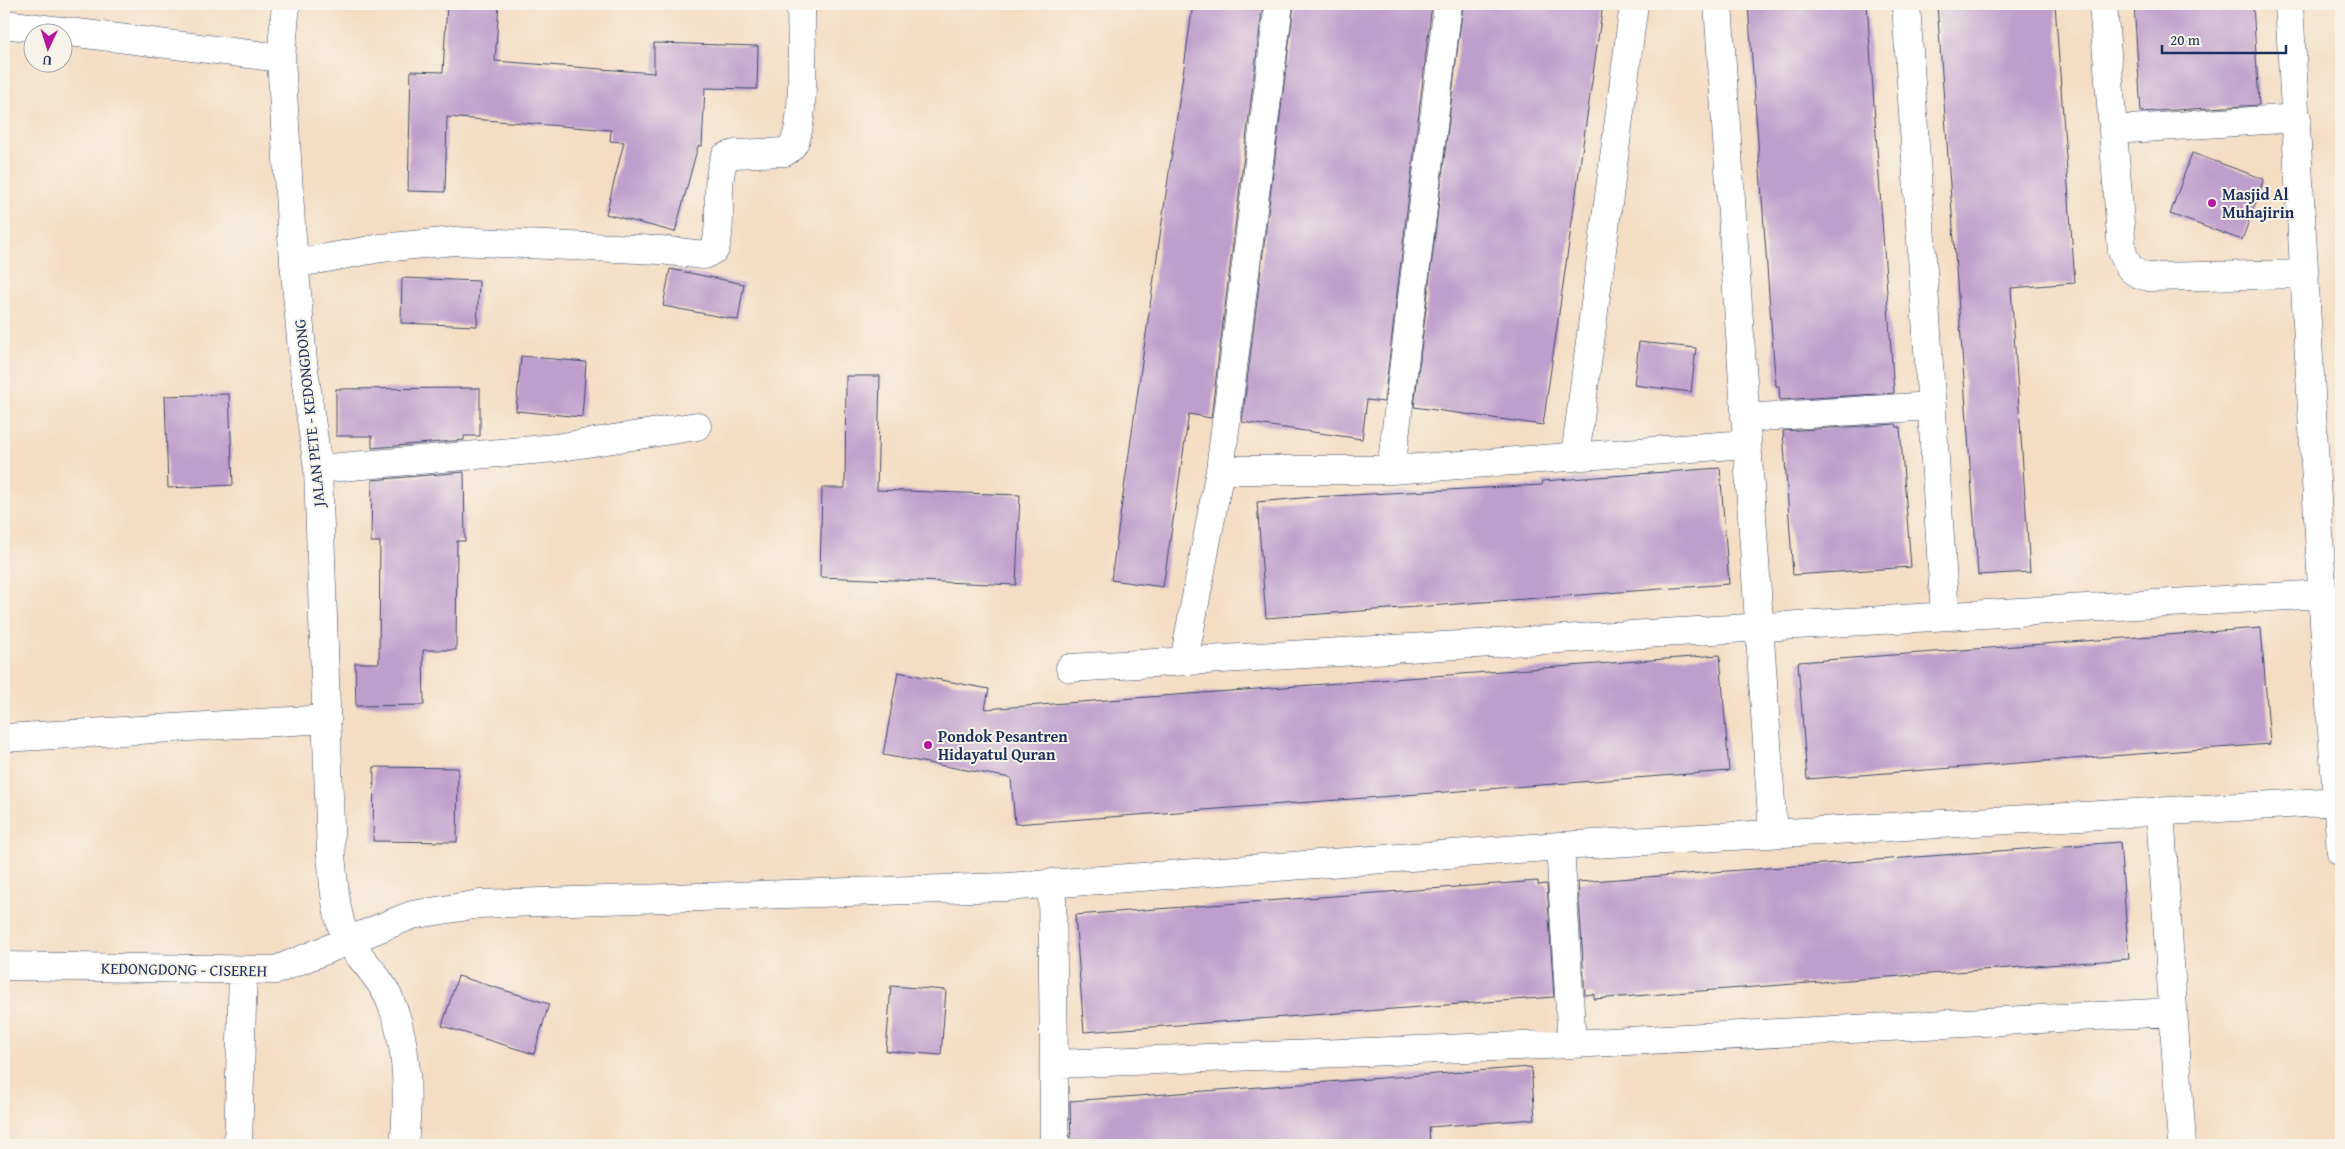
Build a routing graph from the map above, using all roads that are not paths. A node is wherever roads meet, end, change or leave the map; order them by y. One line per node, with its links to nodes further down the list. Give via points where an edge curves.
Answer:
1 (286, 4): 11 (street, JALAN PETE - KEDONGDONG)
2 (801, 4): 14 (street, via 800,97 795,141 785,152 725,157 718,194 718,241 715,249 704,255 660,250 455,241 381,248)
3 (1279, 4): 21 (street)
4 (1448, 4): 22 (street)
5 (1634, 4): 19 (street)
6 (1718, 4): 18 (street)
7 (1906, 4): 16 (street)
8 (2103, 4): 13 (street)
9 (2288, 4): 12 (street)
10 (4, 24): 11 (street)
11 (281, 58): 14 (street, JALAN PETE - KEDONGDONG)
12 (2297, 118): 13 (street); 15 (street)
13 (2113, 130): 15 (street, via 2122,251 2128,267 2136,275)
14 (294, 264): 20 (street, JALAN PETE - KEDONGDONG, via 302,362)
15 (2305, 274): 23 (street)
16 (1932, 406): 18 (street); 24 (street)
17 (697, 426): 20 (street, via 555,448)
18 (1746, 431): 19 (street); 26 (street)
19 (1575, 457): 22 (street)
20 (318, 469): 29 (street, JALAN PETE - KEDONGDONG)
21 (1220, 470): 22 (street); 27 (street)
22 (1391, 470)
23 (2323, 594): 24 (street); 25 (street)
24 (1945, 616): 26 (street)
25 (2333, 623): 31 (street)
26 (1758, 628): 27 (street); 33 (street)
27 (1184, 661): 28 (street)
28 (1070, 668)
29 (327, 719): 30 (street); 37 (street, JALAN PETE - KEDONGDONG, via 331,856 339,912)
30 (4, 738)
31 (2339, 801): 32 (street, KEDONGDONG - CISEREH); 35 (street)
32 (2160, 812): 33 (street, KEDONGDONG - CISEREH); 40 (street)
33 (1773, 833): 34 (street, KEDONGDONG - CISEREH)
34 (1560, 846): 36 (street, KEDONGDONG - CISEREH); 41 (street)
35 (2341, 852)
36 (1052, 883): 37 (street, KEDONGDONG - CISEREH, via 480,904 412,915); 42 (street)
37 (348, 941): 39 (street, KEDONGDONG - CISEREH, via 276,970); 44 (street, via 373,969 390,999 405,1054)
38 (4, 966): 39 (street, KEDONGDONG - CISEREH)
39 (243, 971): 43 (street)
40 (2173, 1012): 41 (street); 46 (street)
41 (1572, 1044): 42 (street)
42 (1054, 1064): 45 (street)
43 (238, 1145)
44 (404, 1145)
45 (1054, 1145)
46 (2182, 1145)

